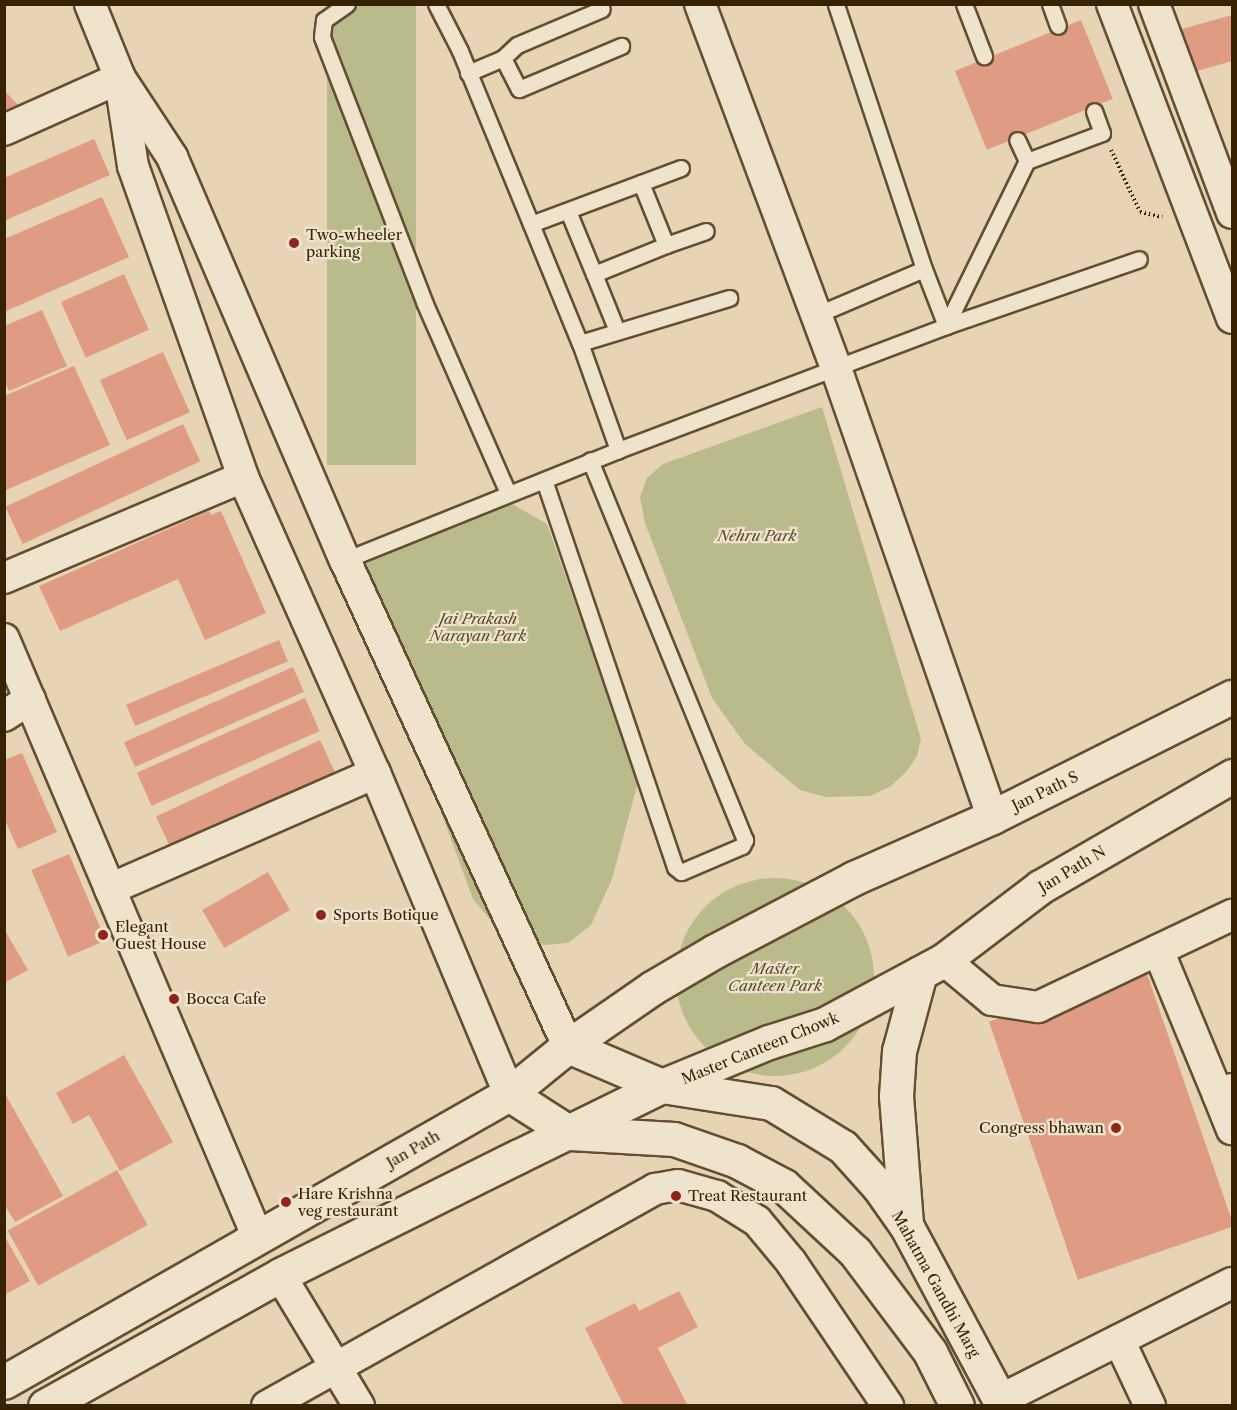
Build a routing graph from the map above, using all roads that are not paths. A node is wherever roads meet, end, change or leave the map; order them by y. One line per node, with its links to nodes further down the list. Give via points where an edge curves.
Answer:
1 (90, 4): 16 (street)
2 (347, 4): 42 (lane, via 324,20 322,37 425,304)
3 (436, 4): 15 (lane)
4 (700, 4): 32 (street)
5 (836, 4): 29 (lane)
6 (964, 4): 13 (lane)
7 (1050, 4): 11 (lane)
8 (1112, 4): 33 (street)
9 (1154, 4): 24 (street)
10 (602, 9): 14 (lane, via 517,45)
11 (1059, 26)
12 (621, 46): 14 (lane, via 519,89)
13 (984, 56)
14 (503, 58): 15 (lane)
15 (468, 73): 25 (lane)
16 (120, 78): 18 (street); 40 (street, via 133,166); 43 (street, via 172,157)
17 (1094, 111): 20 (lane, via 1102,133)
18 (4, 130)
19 (1017, 140): 20 (lane)
20 (1027, 161): 34 (lane)
21 (681, 168): 22 (lane)
22 (641, 183): 23 (lane); 27 (lane)
23 (568, 211): 25 (lane); 30 (lane)
24 (1233, 213)
25 (531, 224): 36 (lane)
26 (706, 231): 27 (lane)
27 (666, 245): 30 (lane)
28 (1139, 259): 34 (lane)
29 (924, 269): 32 (lane); 34 (lane)
30 (594, 273): 35 (lane)
31 (729, 298): 35 (lane)
32 (816, 315): 37 (street)
33 (1233, 318)
34 (946, 326): 37 (lane)
35 (617, 331): 36 (lane)
36 (580, 343): 38 (lane)
37 (836, 368): 38 (lane); 51 (street)
38 (618, 450): 39 (lane)
39 (590, 460): 41 (lane); 41 (lane, via 744,835 742,846 681,872 675,867)
40 (243, 477): 44 (street); 49 (street)
41 (544, 480): 42 (lane)
42 (508, 493): 43 (lane)
43 (345, 560): 57 (street)
44 (4, 578)
45 (4, 639): 47 (street)
46 (1233, 697): 51 (main road, Jan Path S)
47 (30, 699): 48 (street); 52 (street)
48 (4, 716)
49 (375, 773): 52 (street); 60 (street)
50 (1233, 776): 55 (main road, Jan Path N, via 1040,887)
51 (992, 817): 56 (main road, Jan Path S, via 854,878)
52 (110, 889): 64 (street)
53 (1233, 915): 54 (street)
54 (1158, 950): 55 (street, via 1038,1007 992,1000); 59 (street)
55 (932, 967): 58 (main road, Master Canteen Chowk, via 825,1024 769,1042); 63 (main road, via 899,1051 896,1096)
56 (652, 988): 57 (main road, Jan Path)
57 (568, 1046): 58 (main road, Mahatma Gandhi Marg); 60 (main road, Jan Path)
58 (662, 1086): 62 (main road); 63 (main road, Mahatma Gandhi Marg, via 771,1103 800,1117 843,1148 879,1187)
59 (1225, 1092): 61 (street)
60 (509, 1094): 62 (main road); 64 (main road, Jan Path)
61 (1233, 1129)
62 (570, 1133): 65 (main road); 75 (main road, via 674,1139 737,1161 784,1186 855,1252 930,1352)
63 (907, 1227): 70 (main road, Mahatma Gandhi Marg)
64 (258, 1238): 69 (main road, Jan Path)
65 (280, 1275): 68 (street); 71 (main road)
66 (1233, 1283): 67 (street)
67 (1119, 1340): 70 (street); 76 (street)
68 (335, 1365): 72 (street); 73 (street); 74 (street, via 655,1189 678,1185 717,1196 757,1221 791,1262)
69 (4, 1382)
70 (1002, 1403)
71 (45, 1406)
72 (267, 1406)
73 (359, 1406)
74 (888, 1406)
75 (957, 1406)
76 (1149, 1406)

